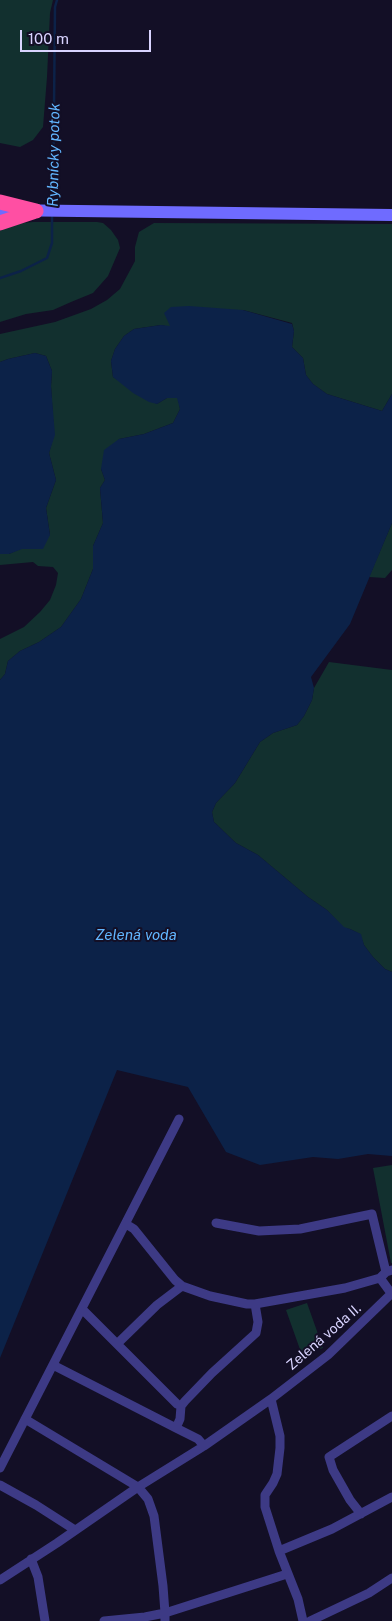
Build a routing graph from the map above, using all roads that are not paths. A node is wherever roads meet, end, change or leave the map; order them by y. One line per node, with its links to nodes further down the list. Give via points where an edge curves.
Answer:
1 (0, 202): 3 (highway)
2 (0, 210): 3 (main road)
3 (36, 211): 4 (main road); 5 (highway)
4 (392, 216)
5 (0, 223)
6 (179, 1119): 8 (street)
7 (216, 1223): 9 (street, via 259,1231 300,1229 372,1214)
8 (126, 1224): 10 (street, Zelená voda II., via 134,1229); 13 (street)
9 (386, 1273): 11 (street); 12 (street, Zelená voda II., via 345,1288)
10 (182, 1286): 12 (street, Zelená voda II., via 210,1296); 14 (street)
11 (392, 1293): 16 (street, Zelená voda II., via 328,1355)
12 (255, 1304): 17 (street, via 256,1333)
13 (82, 1309): 14 (street); 15 (street)
14 (118, 1343): 17 (street)
15 (53, 1365): 19 (street); 20 (street)
16 (271, 1399): 21 (street, Zelená voda II.); 28 (street, via 280,1448 277,1474 265,1501)
17 (181, 1406): 20 (street)
18 (392, 1416): 26 (street, via 329,1457 337,1477)
19 (25, 1419): 22 (street); 24 (street)
20 (176, 1428): 21 (street, via 198,1439)
21 (204, 1446): 24 (street, Zelená voda II.)
22 (0, 1468)
23 (0, 1486): 27 (street)
24 (138, 1487): 27 (street, Zelená voda II.); 33 (street, via 148,1499 154,1516)
25 (392, 1497): 26 (street)
26 (361, 1514): 28 (street)
27 (76, 1530): 29 (street, Zelená voda II.)
28 (279, 1551): 30 (street)
29 (31, 1559): 32 (street, Zelená voda II.); 34 (street, via 38,1578)
30 (287, 1574): 33 (street); 36 (street)
31 (392, 1578): 37 (street, via 369,1593)
32 (0, 1580)
33 (165, 1617): 35 (street)
34 (45, 1621)
35 (104, 1621)
36 (303, 1621)
37 (310, 1621)

